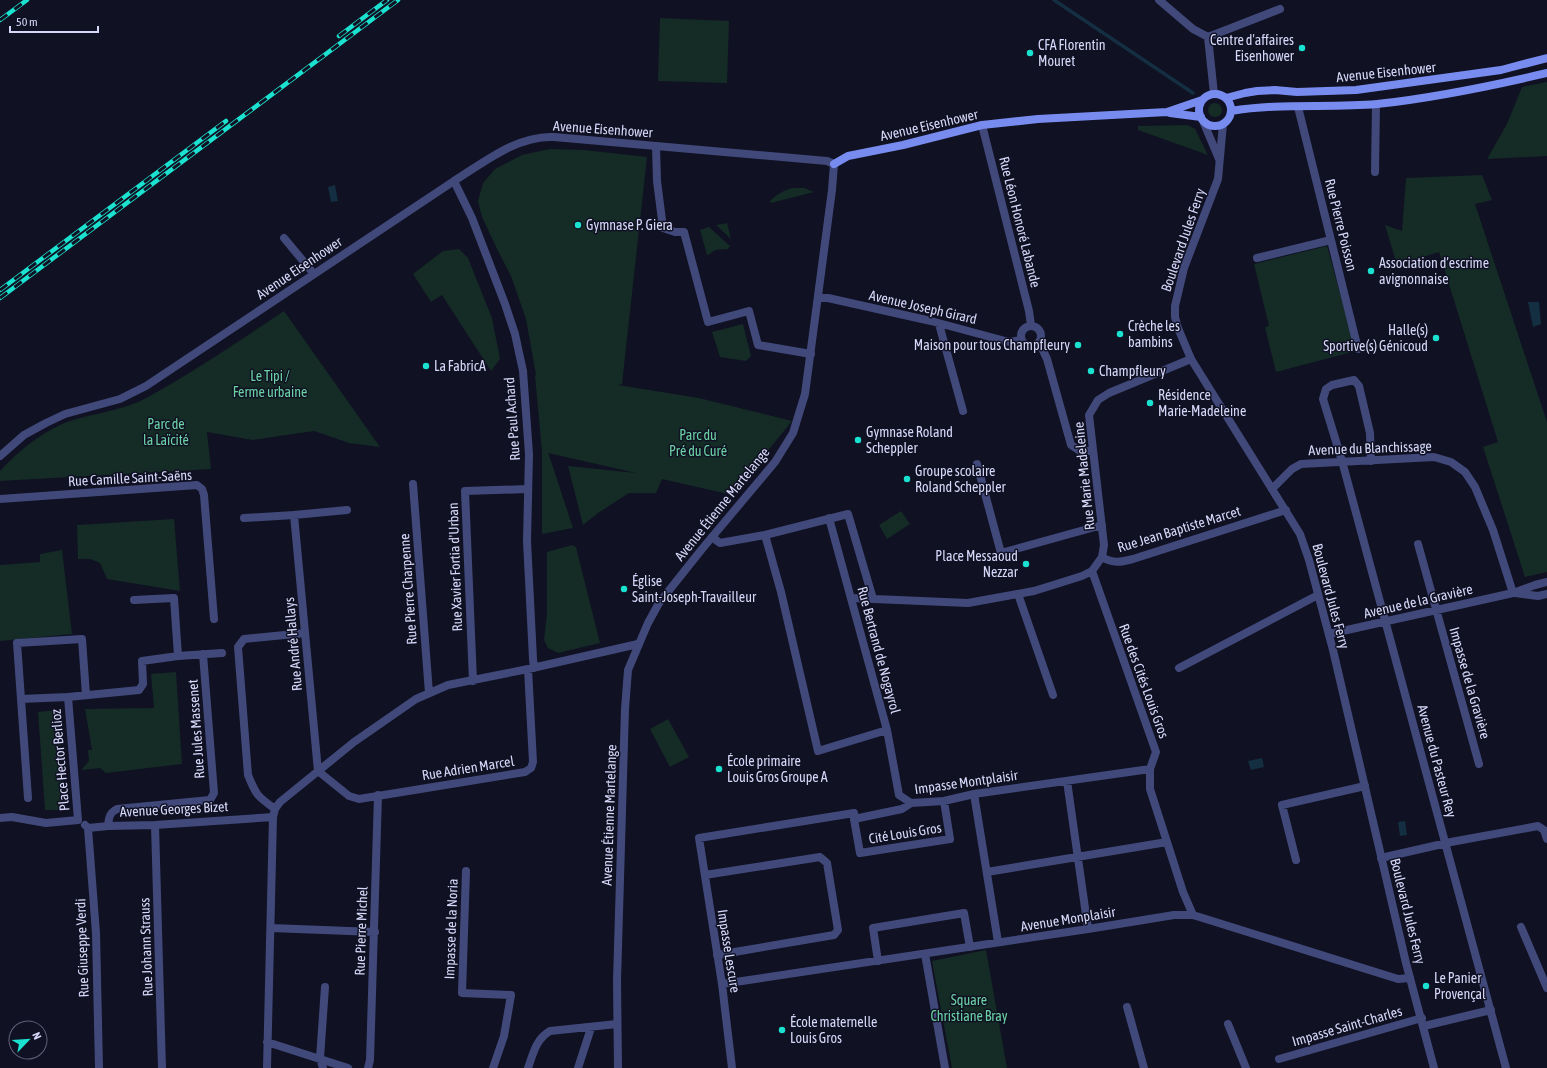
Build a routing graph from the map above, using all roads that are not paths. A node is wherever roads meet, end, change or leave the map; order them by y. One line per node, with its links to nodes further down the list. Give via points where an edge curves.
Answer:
1 (1159, 0): 3 (street, via 1193,29)
2 (1280, 9): 3 (street)
3 (1208, 37): 6 (street)
4 (1547, 58): 7 (main road, Avenue Eisenhower, via 1501,70 1356,90 1257,91)
5 (1547, 73): 9 (main road, Avenue Eisenhower, via 1460,92)
6 (1214, 94): 7 (main road); 8 (main road)
7 (1226, 98): 11 (main road)
8 (1202, 100): 12 (main road, Avenue Eisenhower); 13 (main road, via 1199,108)
9 (1376, 104): 10 (main road, Avenue Eisenhower); 19 (street)
10 (1298, 107): 11 (main road, Avenue Eisenhower, via 1263,107); 22 (street, Rue Pierre Poisson)
11 (1231, 111): 14 (main road)
12 (1167, 112): 13 (main road, Avenue Eisenhower); 15 (main road, Avenue Eisenhower)
13 (1202, 119): 14 (main road, via 1211,126); 17 (street)
14 (1223, 124): 17 (street, Boulevard Jules Ferry)
15 (982, 125): 18 (main road, Avenue Eisenhower, via 848,156); 27 (street, Rue Léon Honoré Labande)
16 (656, 146): 18 (street, Avenue Eisenhower, via 827,161); 20 (street, Avenue Eisenhower, via 548,137 503,151); 31 (street, via 657,181 664,228 684,232 708,322 749,311 758,346)
17 (1220, 162): 32 (street, Boulevard Jules Ferry, via 1218,179 1184,268 1175,306 1178,328)
18 (834, 164): 25 (street, Avenue Étienne Martelange)
19 (1375, 172)
20 (454, 182): 24 (street, Avenue Eisenhower); 40 (street, Rue Paul Achard, via 472,218 515,334 525,393 529,454)
21 (284, 238): 24 (street)
22 (1331, 240): 23 (street); 30 (street, Rue Pierre Poisson)
23 (1257, 258)
24 (314, 274): 35 (street, Avenue Eisenhower, via 146,386 120,399 65,414 46,423 24,435)
25 (818, 298): 26 (street, Avenue Joseph Girard, via 828,298); 31 (street, Avenue Étienne Martelange)
26 (939, 324): 28 (street, Avenue Joseph Girard, via 1009,342); 33 (street)
27 (1031, 325): 28 (street, via 1022,330); 29 (street, via 1041,333)
28 (1022, 340): 29 (street, via 1030,346)
29 (1039, 342): 34 (street, via 1047,359 1071,445 1080,451)
30 (1358, 349)
31 (811, 354): 50 (street, Avenue Étienne Martelange, via 805,394 793,432 775,462)
32 (1192, 359): 34 (street, Rue Marie Madeleine, via 1109,393 1098,400 1089,415); 41 (street, Boulevard Jules Ferry)
33 (963, 412)
34 (1092, 451): 48 (street, Rue Marie Madeleine)
35 (0, 456)
36 (1342, 461): 37 (street, Avenue du Blanchissage); 37 (street, Avenue du Pasteur Rey, via 1323,399 1326,389 1332,385 1354,380 1359,386 1365,407 1370,433); 41 (street, Avenue du Blanchissage, via 1296,466); 64 (street, Avenue du Pasteur Rey)
37 (1371, 461): 55 (street, Avenue du Blanchissage, via 1434,457 1451,462 1465,472 1475,487 1493,530)
38 (977, 464): 48 (street, via 1001,553)
39 (413, 484): 74 (street, Rue Pierre Charpenne)
40 (528, 489): 72 (street, Rue Paul Achard, via 533,659); 73 (street, Rue Xavier Fortia d'Urban, via 465,491)
41 (1272, 489): 44 (street, Boulevard Jules Ferry)
42 (0, 499): 63 (street, Rue Camille Saint-Saëns, via 197,485 204,495)
43 (347, 510): 45 (street)
44 (1286, 510): 52 (street, Rue Jean Baptiste Marcet, via 1118,563); 58 (street, Boulevard Jules Ferry, via 1300,534)
45 (294, 515): 46 (street); 65 (street, Rue André Hallays)
46 (244, 518)
47 (829, 518): 49 (street); 59 (street, Rue Bertrand de Nogayrol); 60 (street, via 848,514)
48 (1102, 525): 52 (street, Rue Marie Madeleine)
49 (765, 534): 50 (street, via 720,543); 79 (street, Rue Bertrand de Nogayrol, via 818,751)
50 (712, 537): 67 (street, Avenue Étienne Martelange, via 659,603)
51 (1418, 544): 62 (street, Impasse de la Gravière)
52 (1102, 558): 53 (street, Rue Jean Baptiste Marcet)
53 (1092, 571): 56 (street, Rue Jean Baptiste Marcet); 81 (street, Rue des Cités Louis Gros, via 1156,752)
54 (1547, 582): 55 (street)
55 (1513, 593): 57 (street, via 1538,596); 62 (street, Avenue de la Gravière)
56 (1018, 594): 60 (street, Rue Jean Baptiste Marcet, via 968,603); 76 (street)
57 (1547, 594)
58 (1318, 595): 66 (street, Boulevard Jules Ferry); 71 (street)
59 (851, 598): 60 (street, Rue Jean Baptiste Marcet); 79 (street, Rue Bertrand de Nogayrol)
60 (873, 599)
61 (134, 600): 70 (street, via 174,598)
62 (1436, 610): 64 (street, Avenue de la Gravière); 80 (street, Impasse de la Gravière)
63 (214, 619)
64 (1385, 621): 66 (street, Avenue de la Gravière); 100 (street, Avenue du Pasteur Rey)
65 (305, 633): 82 (street, Rue André Hallays); 90 (street, via 244,639 238,647 248,775 253,788)
66 (1329, 634): 84 (street, Boulevard Jules Ferry)
67 (638, 644): 72 (street); 124 (street, Avenue Étienne Martelange, via 628,670 625,709)
68 (222, 653): 69 (street, Place Hector Berlioz)
69 (203, 654): 70 (street, Place Hector Berlioz); 95 (street, Rue Jules Massenet, via 214,793 210,800 117,809 109,817)
70 (178, 656): 75 (street, Place Hector Berlioz, via 142,661 143,684 139,690)
71 (1179, 668)
72 (531, 669): 73 (street); 86 (street, Rue Adrien Marcel, via 531,768 525,772)
73 (473, 681): 74 (street, via 448,685)
74 (429, 693): 82 (street, via 380,722)
75 (86, 695): 77 (street, Place Hector Berlioz); 78 (street, via 82,639 17,643)
76 (1053, 695)
77 (68, 697): 78 (street, Place Hector Berlioz); 93 (street, Place Hector Berlioz)
78 (21, 699): 87 (street)
79 (887, 730): 89 (street, via 899,795)
80 (1479, 764)
81 (1150, 769): 83 (street, Impasse Montplaisir); 99 (street, Rue des Cités Louis Gros, via 1150,789)
82 (318, 771): 86 (street, Rue Adrien Marcel, via 349,796 359,799); 90 (street, via 280,802)
83 (1067, 781): 85 (street, Impasse Montplaisir); 101 (street)
84 (1365, 786): 102 (street, Boulevard Jules Ferry); 103 (street, via 1282,805)
85 (974, 794): 88 (street, Impasse Montplaisir); 105 (street)
86 (378, 795): 111 (street, Rue Pierre Michel)
87 (28, 798)
88 (944, 801): 89 (street, Impasse Montplaisir); 92 (street, Cité Louis Gros, via 950,839 860,853)
89 (911, 803): 92 (street, Impasse Montplaisir, via 902,809)
90 (274, 813): 94 (street, Avenue Georges Bizet); 109 (street)
91 (0, 818): 93 (street, via 12,817 46,823)
92 (854, 819): 97 (street, Impasse Montplaisir, via 854,813)
93 (78, 820): 96 (street)
94 (155, 825): 95 (street, Avenue Georges Bizet); 131 (street, Rue Johann Strauss)
95 (108, 826): 96 (street, Avenue Georges Bizet)
96 (88, 828): 130 (street, Rue Giuseppe Verdi, via 95,926)
97 (699, 838): 106 (street, Impasse Lescure)
98 (1547, 839): 100 (street, via 1544,830 1538,826)
99 (1167, 842): 101 (street); 107 (street, Rue des Cités Louis Gros)
100 (1446, 844): 102 (street); 122 (street, Avenue du Pasteur Rey)
101 (1078, 857): 105 (street); 110 (street)
102 (1381, 858): 117 (street, Boulevard Jules Ferry)
103 (1296, 860)
104 (466, 871): 136 (street, Impasse de la Noria, via 462,993 511,995 504,1036)
105 (986, 872): 112 (street)
106 (705, 875): 115 (street, Impasse Lescure); 115 (street, via 820,857 827,863 838,930 834,935)
107 (1193, 915): 110 (street, Avenue Monplaisir, via 1174,915); 117 (street, Avenue Monplaisir, via 1398,979)
108 (1521, 927): 120 (street)
109 (271, 928): 111 (street); 127 (street)
110 (1088, 929): 112 (street, Avenue Monplaisir)
111 (374, 932): 135 (street, Rue Pierre Michel)
112 (998, 942): 113 (street, Avenue Monplaisir)
113 (970, 947): 114 (street, Avenue Monplaisir); 116 (street, via 964,913 873,928)
114 (925, 954): 116 (street, Avenue Monplaisir); 141 (street)
115 (717, 955): 118 (street, Impasse Lescure)
116 (878, 961): 118 (street, Avenue Monplaisir)
117 (1410, 978): 123 (street, Boulevard Jules Ferry)
118 (722, 984): 140 (street, Impasse Lescure)
119 (325, 987): 128 (street)
120 (1547, 988)
121 (1127, 1007): 142 (street)
122 (1490, 1010): 123 (street, Impasse Saint-Charles); 145 (street, Avenue du Pasteur Rey)
123 (1423, 1022): 129 (street, Impasse Saint-Charles); 144 (street, Boulevard Jules Ferry)
124 (617, 1024): 126 (street); 139 (street, Avenue Étienne Martelange)
125 (1228, 1024): 143 (street)
126 (591, 1028): 137 (street, via 550,1031 543,1035 537,1043); 138 (street)
127 (267, 1042): 128 (street); 132 (street)
128 (320, 1058): 133 (street); 134 (street)
129 (1279, 1059)
130 (99, 1068)
131 (162, 1068)
132 (267, 1068)
133 (324, 1068)
134 (348, 1068)
135 (368, 1068)
136 (493, 1068)
137 (528, 1068)
138 (578, 1068)
139 (618, 1068)
140 (732, 1068)
141 (945, 1068)
142 (1144, 1068)
143 (1246, 1068)
144 (1434, 1068)
145 (1506, 1068)

